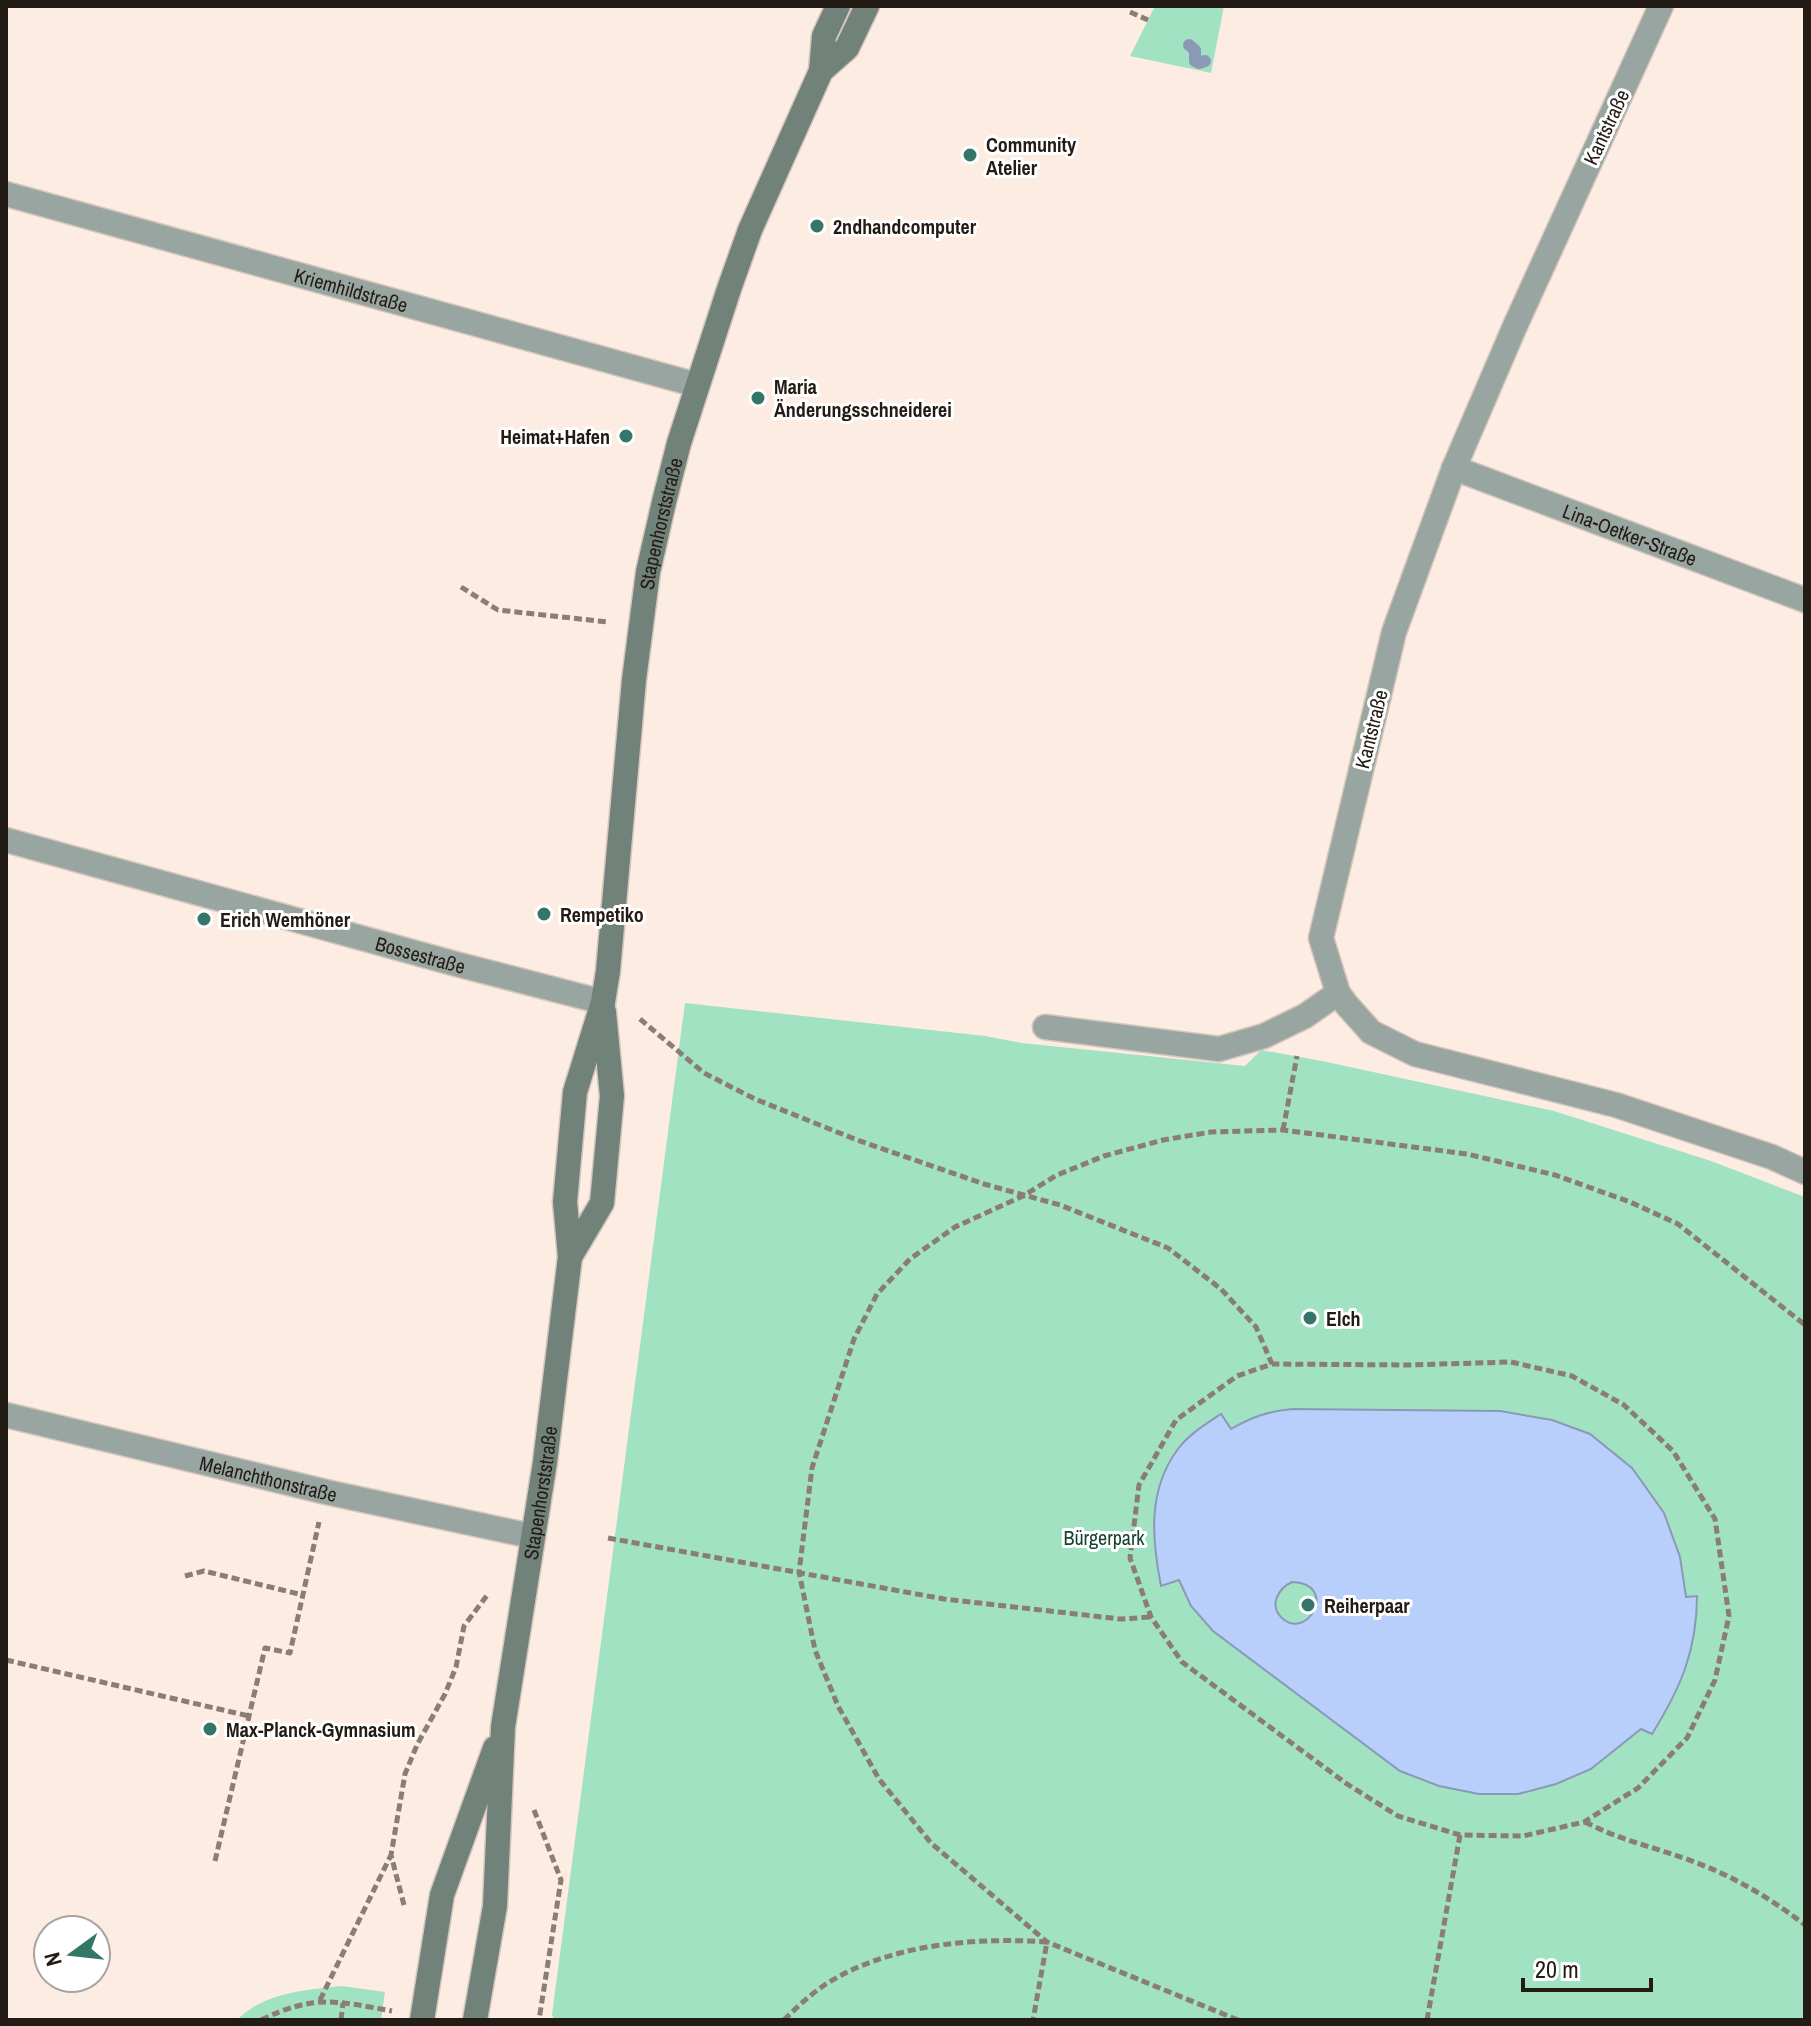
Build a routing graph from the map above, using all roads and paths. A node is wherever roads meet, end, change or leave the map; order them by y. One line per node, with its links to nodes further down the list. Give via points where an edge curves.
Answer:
1 (838, 6): 6 (main road, Stapenhorststraße, via 824,36)
2 (867, 6): 6 (main road, Stapenhorststraße, via 847,48)
3 (1661, 6): 9 (street, Kantstraße)
4 (1130, 12): 5 (path)
5 (1148, 20)
6 (821, 71): 8 (main road, Stapenhorststraße, via 750,230)
7 (6, 194): 8 (street, Kriemhildstraße)
8 (697, 385): 12 (main road, Stapenhorststraße, via 664,502)
9 (1454, 468): 11 (street, Lina-Oetker-Straße); 14 (street, Kantstraße, via 1394,632 1327,907 1321,938)
10 (461, 587): 12 (path, via 498,610)
11 (1805, 600)
12 (641, 626): 15 (main road, Stapenhorststraße)
13 (6, 840): 15 (street, Bossestraße)
14 (1338, 993): 16 (street, via 1264,1036 1219,1049); 19 (street, Kantstraße, via 1371,1032 1415,1054 1616,1105)
15 (603, 1002): 20 (path, via 640,1018 704,1073 755,1099); 21 (main road, Stapenhorststraße, via 575,1092 565,1202); 21 (main road, Stapenhorststraße, via 612,1096 602,1203)
16 (1045, 1027)
17 (1295, 1065): 18 (path)
18 (1283, 1130): 20 (path, via 1163,1140 1104,1156); 22 (path, via 1467,1154 1555,1175 1630,1202 1678,1224)
19 (1805, 1172)
20 (1023, 1196): 23 (path, via 1060,1205 1168,1248 1221,1289 1256,1327); 28 (path, via 955,1227 910,1259 877,1294 854,1339 812,1468)
21 (570, 1257): 26 (main road, Stapenhorststraße)
22 (1805, 1325)
23 (1272, 1364): 32 (path, via 1237,1376 1176,1420 1139,1485 1130,1558); 36 (path, via 1511,1362 1572,1376 1624,1405 1673,1451 1715,1519 1729,1616 1715,1680 1687,1738 1638,1788)
24 (6, 1415): 25 (street, Melanchthonstraße)
25 (326, 1492): 26 (street, Melanchthonstraße); 31 (path)
26 (531, 1536): 35 (main road, Stapenhorststraße)
27 (608, 1538): 28 (path)
28 (799, 1572): 32 (path, via 944,1599 1120,1619); 43 (path, via 815,1650 838,1706 879,1779 931,1843)
29 (185, 1576): 31 (path, via 204,1571)
30 (493, 1587): 38 (path, via 464,1626 456,1667 405,1774)
31 (303, 1595): 34 (path, via 290,1653 265,1648)
32 (1151, 1617): 37 (path, via 1182,1662 1347,1784 1398,1816)
33 (6, 1660): 34 (path)
34 (249, 1716): 39 (path)
35 (503, 1727): 46 (main road, Stapenhorststraße, via 442,1895); 49 (main road, Stapenhorststraße, via 495,1906)
36 (1584, 1822): 37 (path, via 1523,1836); 42 (path, via 1699,1863 1775,1902)
37 (1460, 1835): 54 (path)
38 (391, 1855): 41 (path); 44 (path)
39 (215, 1861)
40 (561, 1880): 50 (path)
41 (408, 1918)
42 (1805, 1925)
43 (1047, 1942): 51 (path, via 964,1942 887,1957 825,1985); 52 (path); 53 (path)
44 (320, 2000): 45 (path); 47 (path)
45 (343, 2003): 46 (path); 48 (path)
46 (423, 2019)
47 (261, 2020)
48 (341, 2020)
49 (475, 2020)
50 (539, 2020)
51 (784, 2020)
52 (1033, 2020)
53 (1238, 2020)
54 (1427, 2020)

